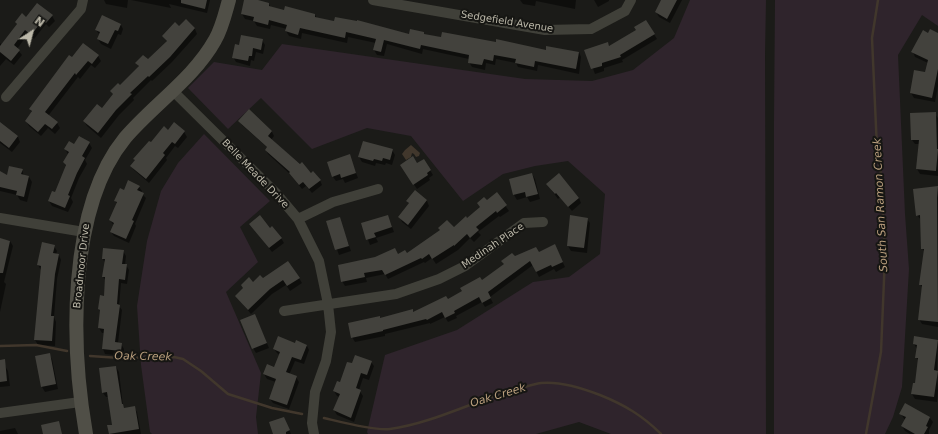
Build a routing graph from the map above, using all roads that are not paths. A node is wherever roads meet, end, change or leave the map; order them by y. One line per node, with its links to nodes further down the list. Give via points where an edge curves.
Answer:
1 (83, 0): 6 (street, via 81,9)
2 (229, 0): 5 (street, Broadmoor Drive, via 215,40 200,62)
3 (373, 0): 4 (street, Sedgefield Avenue, via 545,30 591,30 625,11)
4 (631, 0)
5 (172, 90): 9 (street, Belle Meade Drive, via 276,193); 11 (street, Broadmoor Drive, via 148,113 112,156 98,184)
6 (6, 97)
7 (378, 189): 9 (street, via 333,202)
8 (0, 218): 11 (street)
9 (298, 220): 12 (street, Belle Meade Drive, via 319,261)
10 (543, 222): 12 (street, Medinah Place, via 524,223 465,266 439,279 396,294)
11 (84, 232): 14 (street, Broadmoor Drive, via 78,284 76,340)
12 (328, 304): 13 (street, Medinah Place); 17 (street, Belle Meade Drive, via 331,332 326,361 315,392 312,423)
13 (284, 311)
14 (80, 402): 15 (street); 16 (street, Broadmoor Drive)
15 (0, 413)
16 (86, 434)
17 (314, 434)

